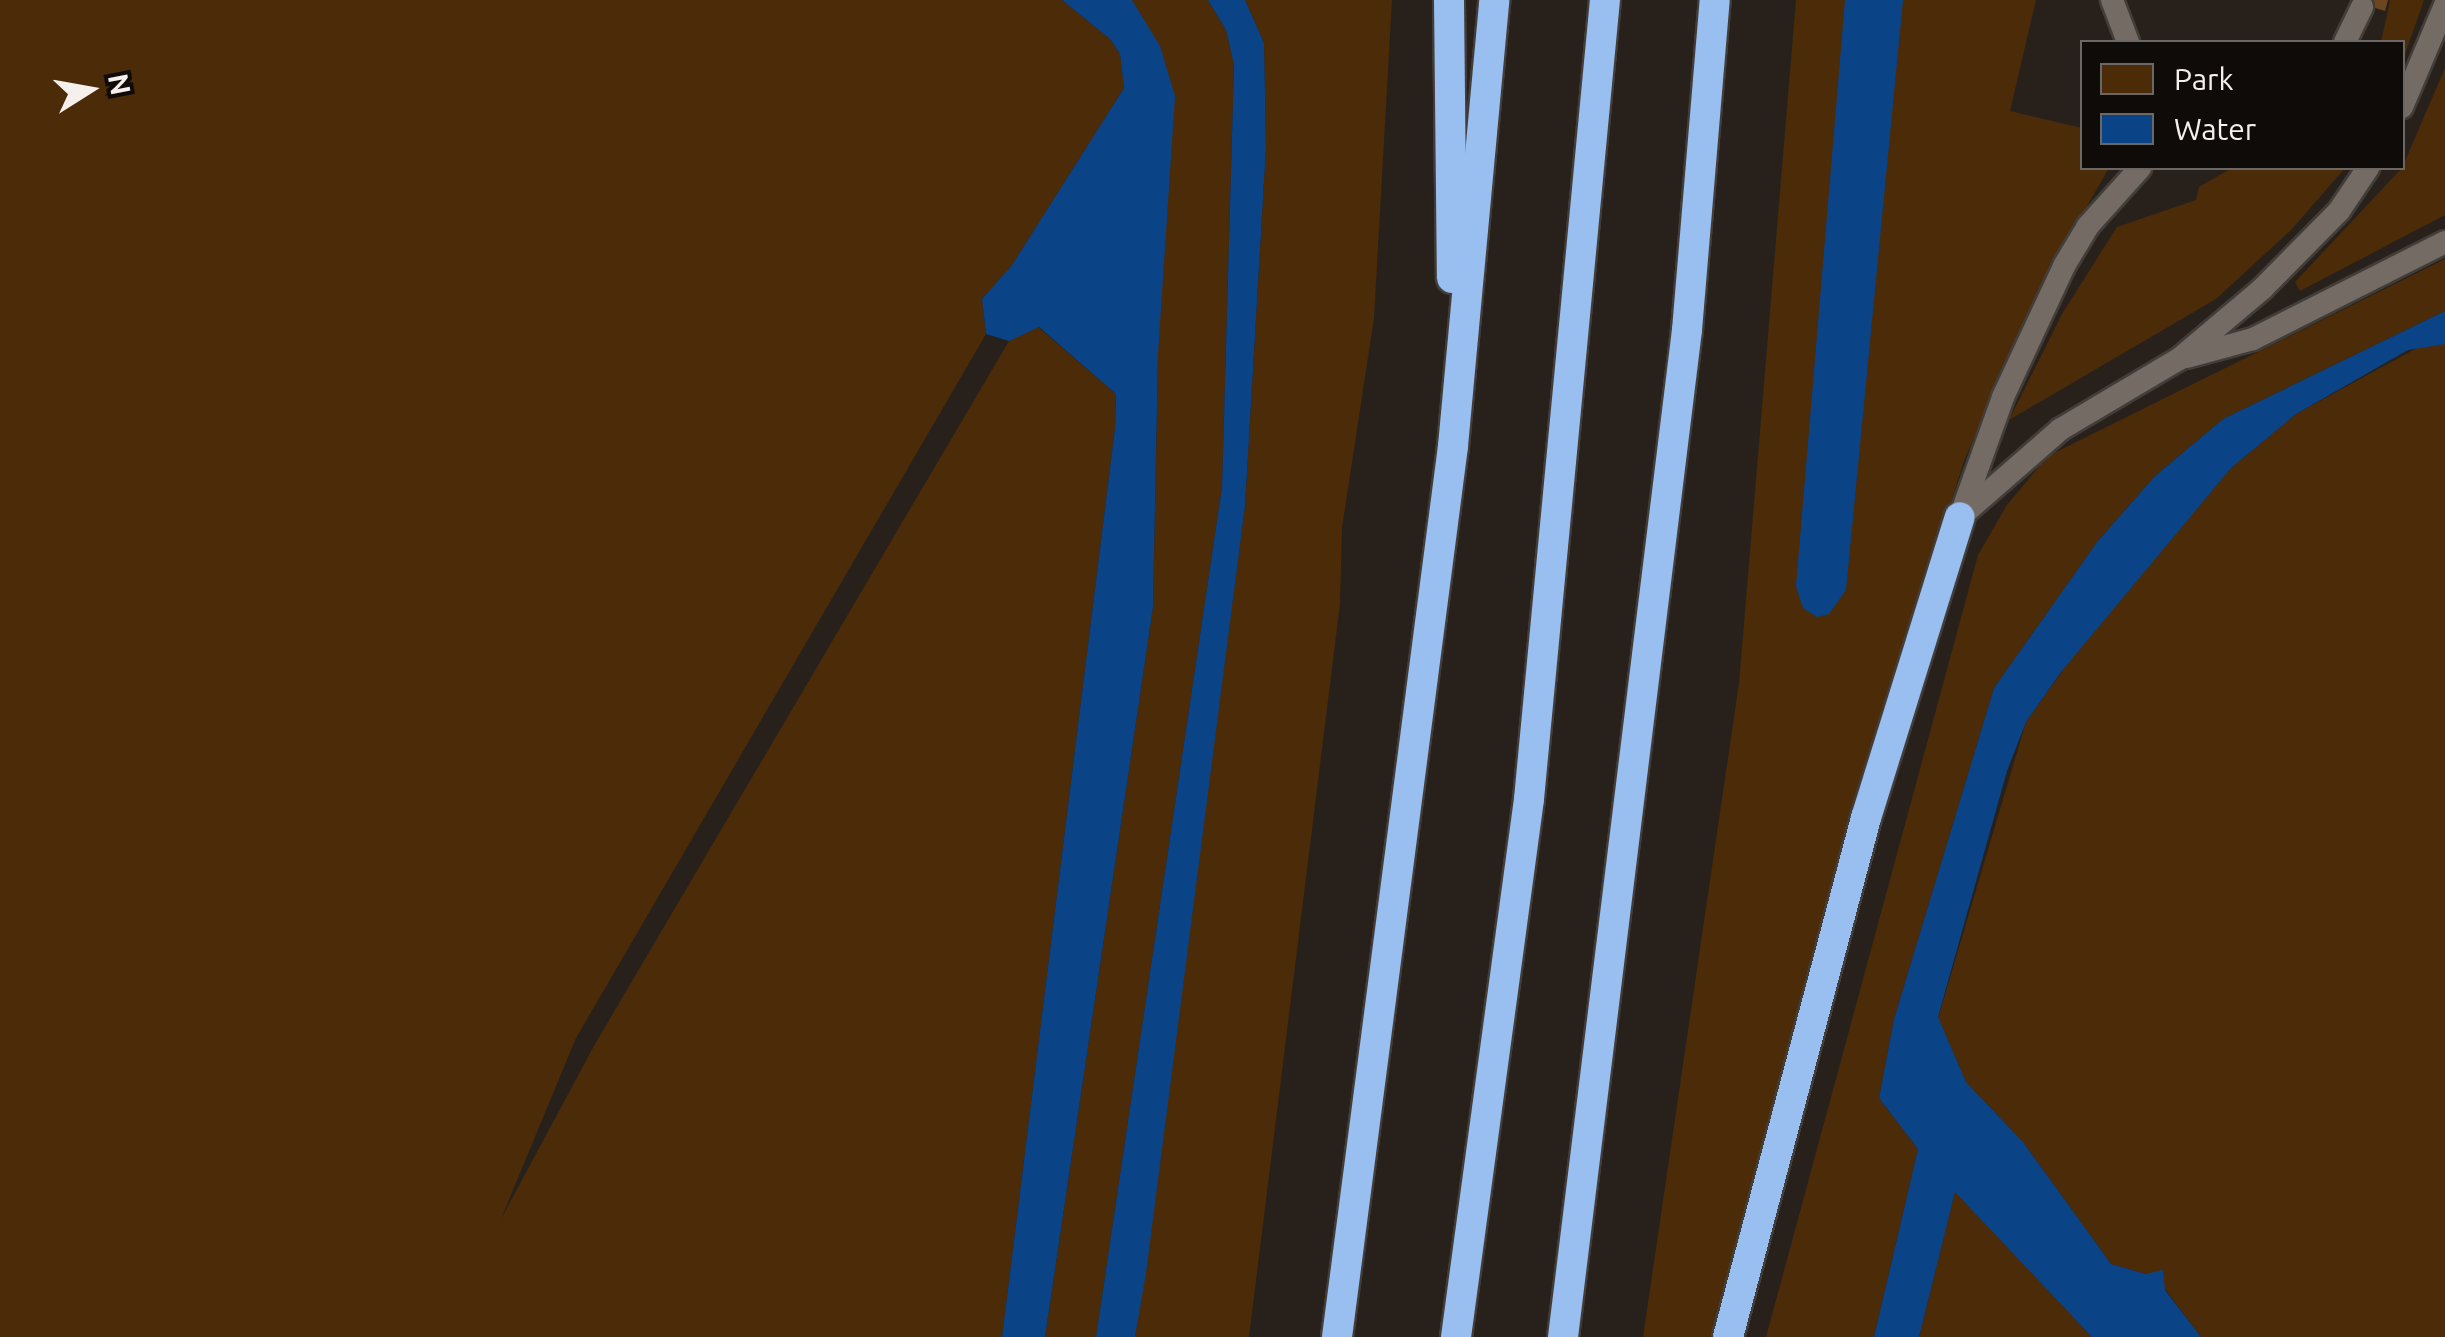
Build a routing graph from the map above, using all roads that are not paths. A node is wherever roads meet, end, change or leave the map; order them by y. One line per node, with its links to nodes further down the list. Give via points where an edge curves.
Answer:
1 (1449, 0): 15 (highway)
2 (1494, 0): 15 (highway)
3 (1606, 0): 18 (highway, via 1528,799)
4 (1715, 0): 19 (highway, via 1688,330)
5 (2112, 0): 8 (lane)
6 (2445, 4): 10 (lane)
7 (2362, 7): 9 (lane)
8 (2127, 40)
9 (2346, 40)
10 (2405, 100)
11 (2138, 170): 16 (lane, via 2088,226 2064,266 2004,396)
12 (2367, 170): 14 (lane, via 2339,211 2262,289)
13 (2445, 242): 14 (lane, via 2253,339)
14 (2179, 359): 16 (lane, via 2061,429)
15 (1454, 446): 17 (highway)
16 (1960, 517): 20 (highway, via 1866,818)
17 (1337, 1337)
18 (1456, 1337)
19 (1563, 1337)
20 (1728, 1337)

